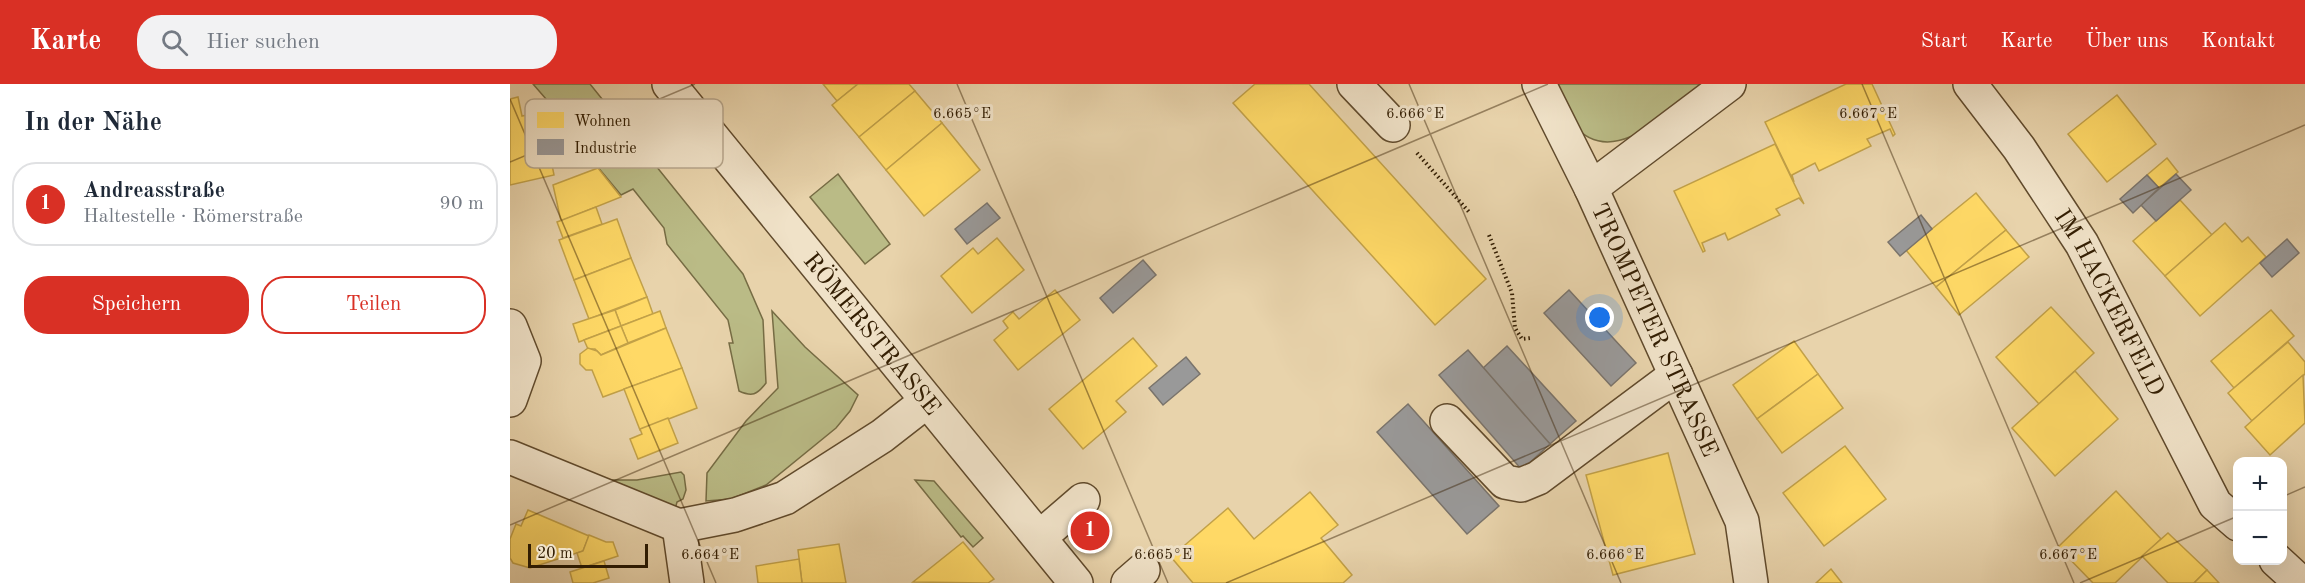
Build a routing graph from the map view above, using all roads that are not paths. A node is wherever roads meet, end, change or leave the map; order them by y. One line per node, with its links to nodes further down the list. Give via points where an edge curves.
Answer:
1 (669, 84): 6 (street, RÖMERSTRASSE)
2 (1354, 84): 7 (street)
3 (1539, 84): 9 (street, TROMPETER STRASSE)
4 (1729, 84): 9 (street)
5 (1970, 84): 17 (street, IM HACKERFELD, via 2019,148 2082,244 2215,504)
6 (681, 99)
7 (1402, 136)
8 (723, 150): 13 (street, RÖMERSTRASSE)
9 (1591, 188): 11 (street, TROMPETER STRASSE)
10 (510, 326): 12 (street, via 524,361)
11 (1676, 375): 14 (street, via 1538,478 1521,485 1505,482); 23 (street, TROMPETER STRASSE, via 1742,521)
12 (510, 399)
13 (927, 400): 18 (street, via 882,436 785,498 735,515); 19 (street, RÖMERSTRASSE)
14 (1447, 421)
15 (510, 458): 18 (street)
16 (1083, 500): 19 (street)
17 (2233, 520)
18 (679, 526): 21 (street)
19 (1040, 537): 22 (street, RÖMERSTRASSE)
20 (2281, 565): 24 (street)
21 (687, 583)
22 (1076, 583)
23 (1751, 583)
24 (2301, 583)

